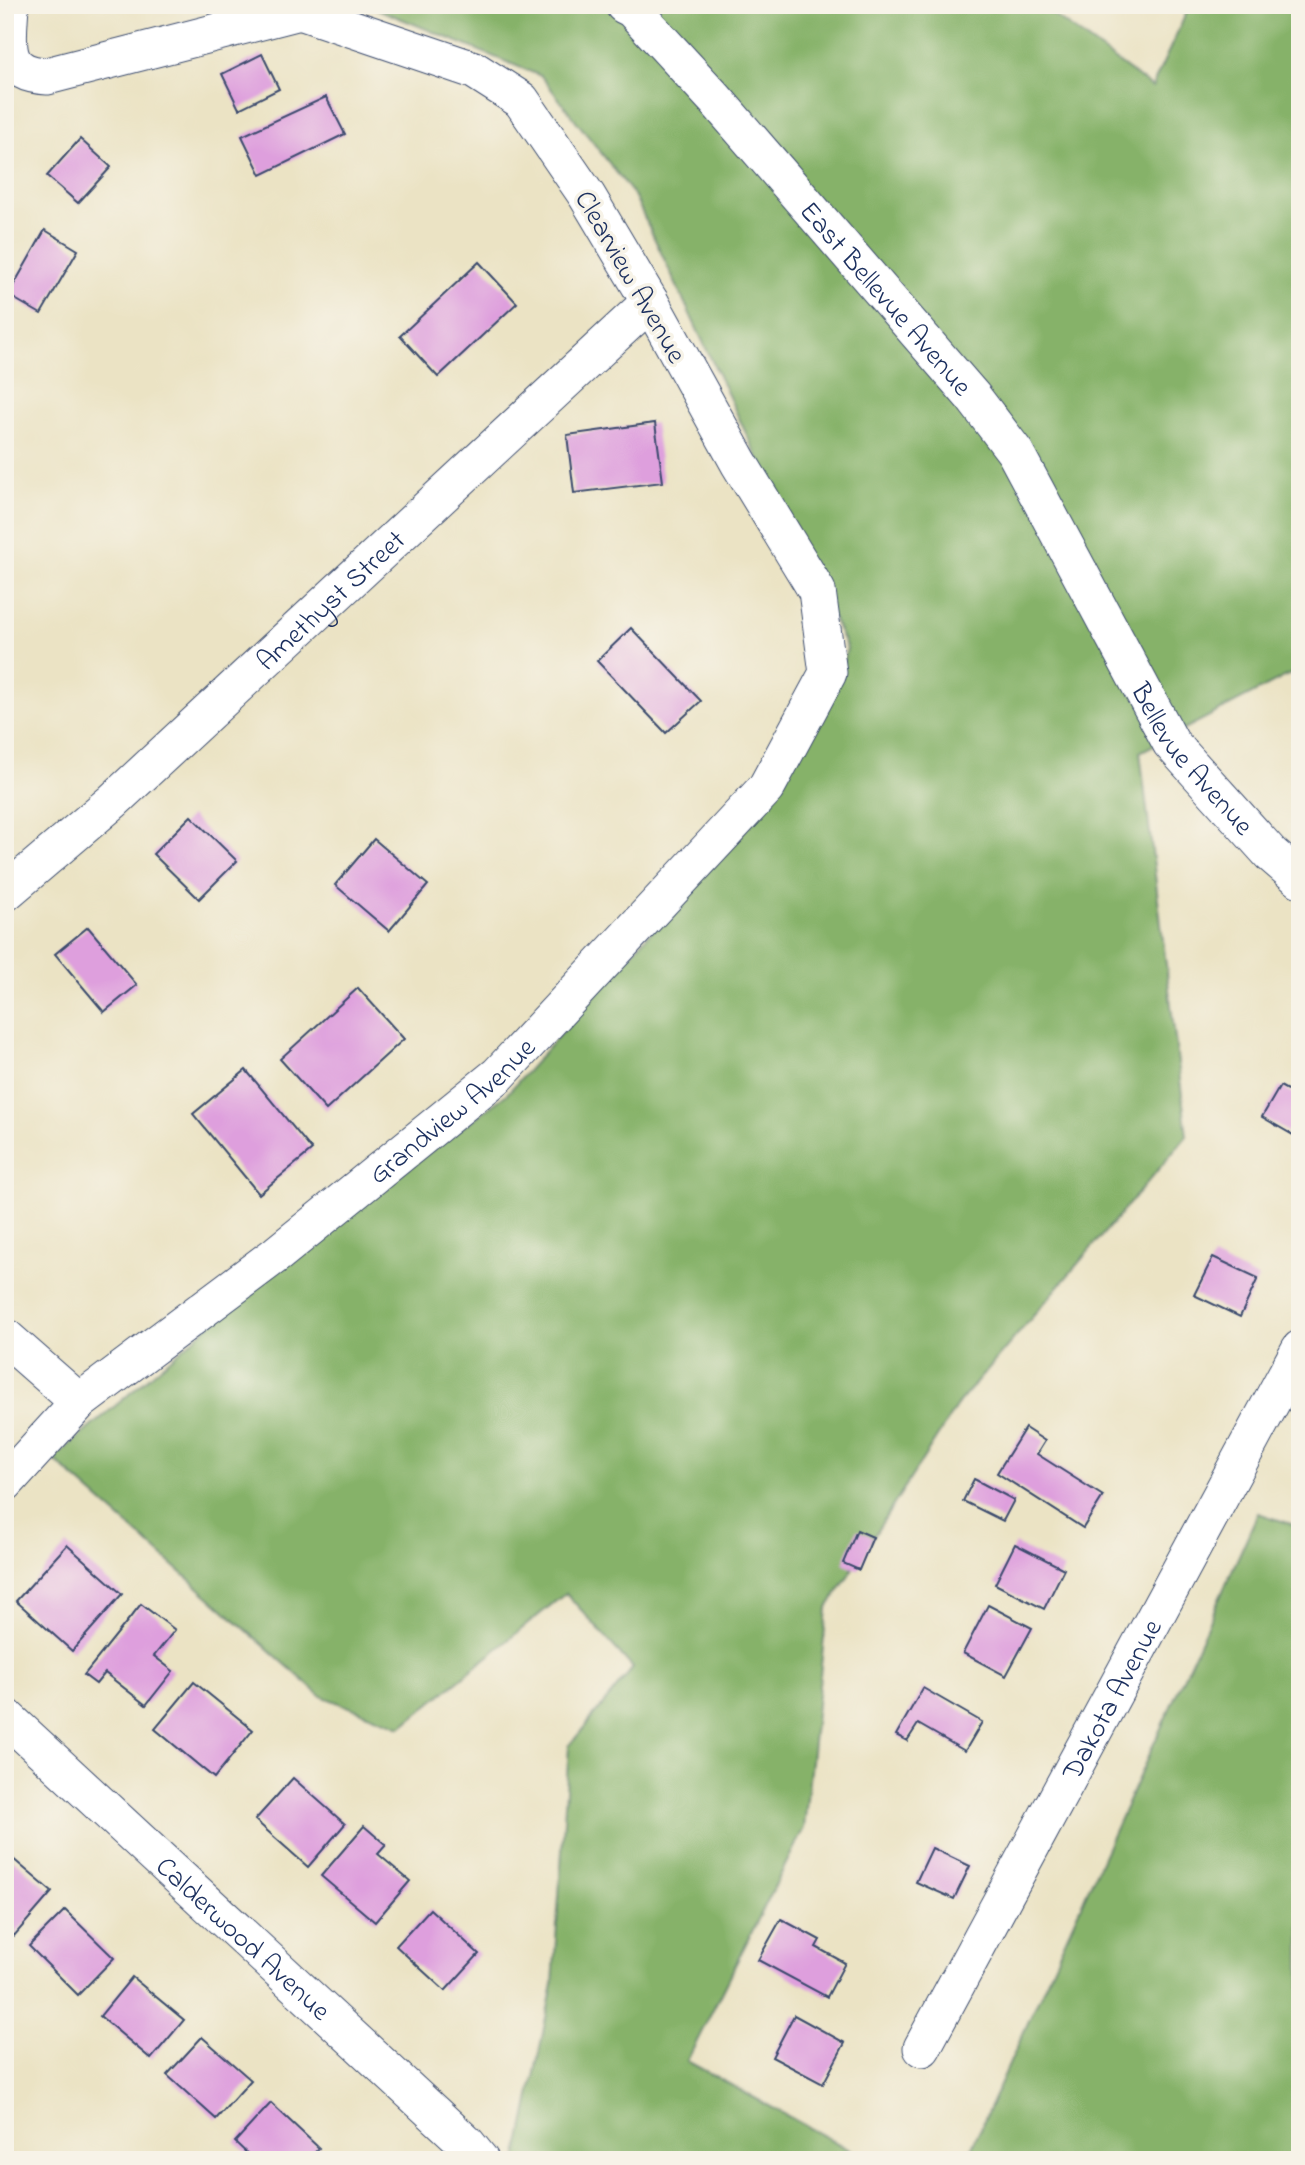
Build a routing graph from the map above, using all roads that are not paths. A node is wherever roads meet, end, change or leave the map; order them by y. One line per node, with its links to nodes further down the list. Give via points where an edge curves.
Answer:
1 (10, 5): 3 (street, via 9,58 18,71 47,76)
2 (624, 5): 5 (street, East Bellevue Avenue, via 716,100 973,397 1015,452)
3 (312, 8): 4 (street, Clearview Avenue, via 474,70 520,100 587,196)
4 (650, 302): 6 (street, Clearview Avenue, via 817,591); 8 (street, Amethyst Street, via 122,793)
5 (1107, 622): 7 (street, Bellevue Avenue, via 1171,743 1271,855)
6 (828, 673): 11 (street, Grandview Avenue, via 766,788 498,1075 277,1254)
7 (1300, 879)
8 (5, 892)
9 (5, 1337): 11 (street)
10 (1300, 1349): 14 (street, Dakota Avenue)
11 (79, 1402): 12 (street, Grandview Avenue)
12 (5, 1483)
13 (5, 1716): 15 (street, Calderwood Avenue)
14 (922, 2048)
15 (480, 2160)

